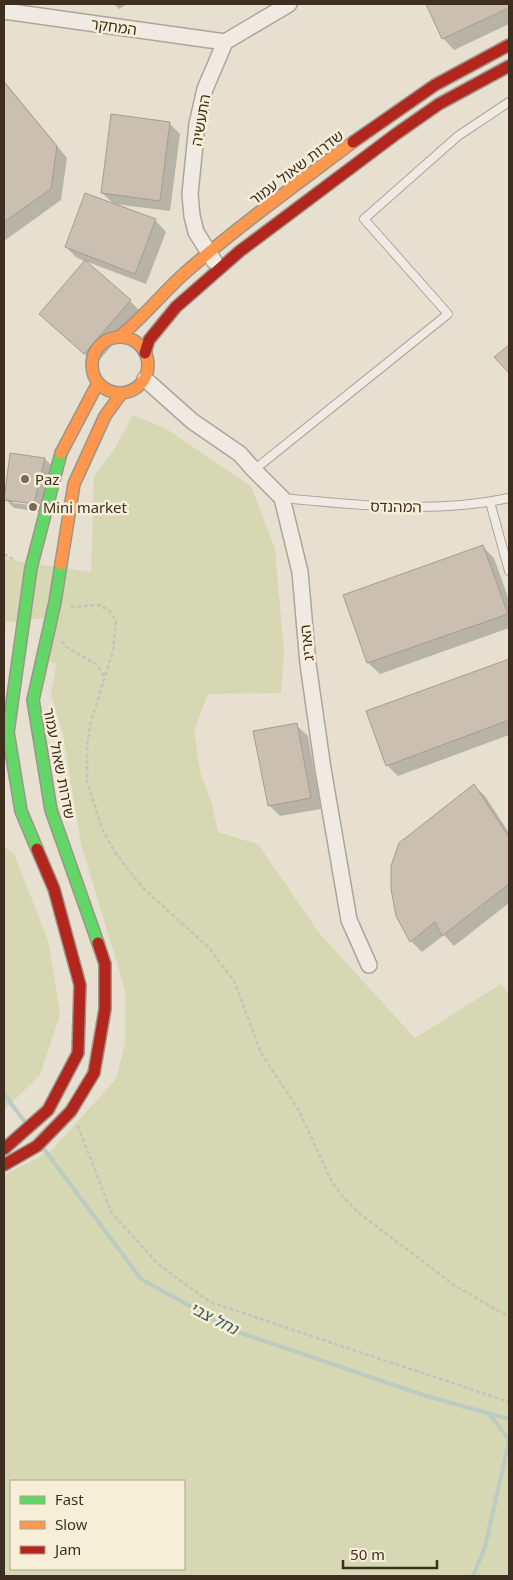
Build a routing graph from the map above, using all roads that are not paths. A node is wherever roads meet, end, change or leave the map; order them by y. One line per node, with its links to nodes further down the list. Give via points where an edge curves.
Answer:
1 (289, 4): 3 (street)
2 (4, 11): 3 (street, המחקר)
3 (225, 42): 7 (street, התעשיה, via 205,89 197,124 190,194 196,232)
4 (509, 44): 7 (street, שדרות שאול עמור, via 422,93)
5 (509, 66): 8 (street, via 432,109)
6 (509, 102): 14 (lane, via 458,136 364,219 448,314)
7 (208, 253): 8 (street, התעשיה); 9 (street, שדרות שאול עמור)
8 (219, 269): 10 (street, via 158,327)
9 (119, 337): 10 (street, via 132,340); 12 (street, via 105,341 93,356 93,374)
10 (145, 352): 11 (street, via 148,370)
11 (145, 379): 13 (street, via 130,392); 14 (street, via 192,421 240,454)
12 (98, 383): 13 (street, via 104,389); 20 (street, via 61,452 54,478 31,568 8,732 21,811 54,889 80,985 78,1053 48,1110)
13 (121, 394): 21 (street, שדרות שאול עמור, via 105,416 74,484 55,602 33,700 51,810 105,964 105,1009 94,1073 71,1111 37,1146)
14 (254, 470): 15 (street)
15 (282, 498): 17 (lane, המהנדס, via 421,507); 19 (street, האריג, via 300,572 322,768 349,920)
16 (509, 498): 17 (lane, המהנדס)
17 (490, 502): 18 (lane)
18 (509, 571)
19 (369, 965)
20 (4, 1149)
21 (4, 1165)

